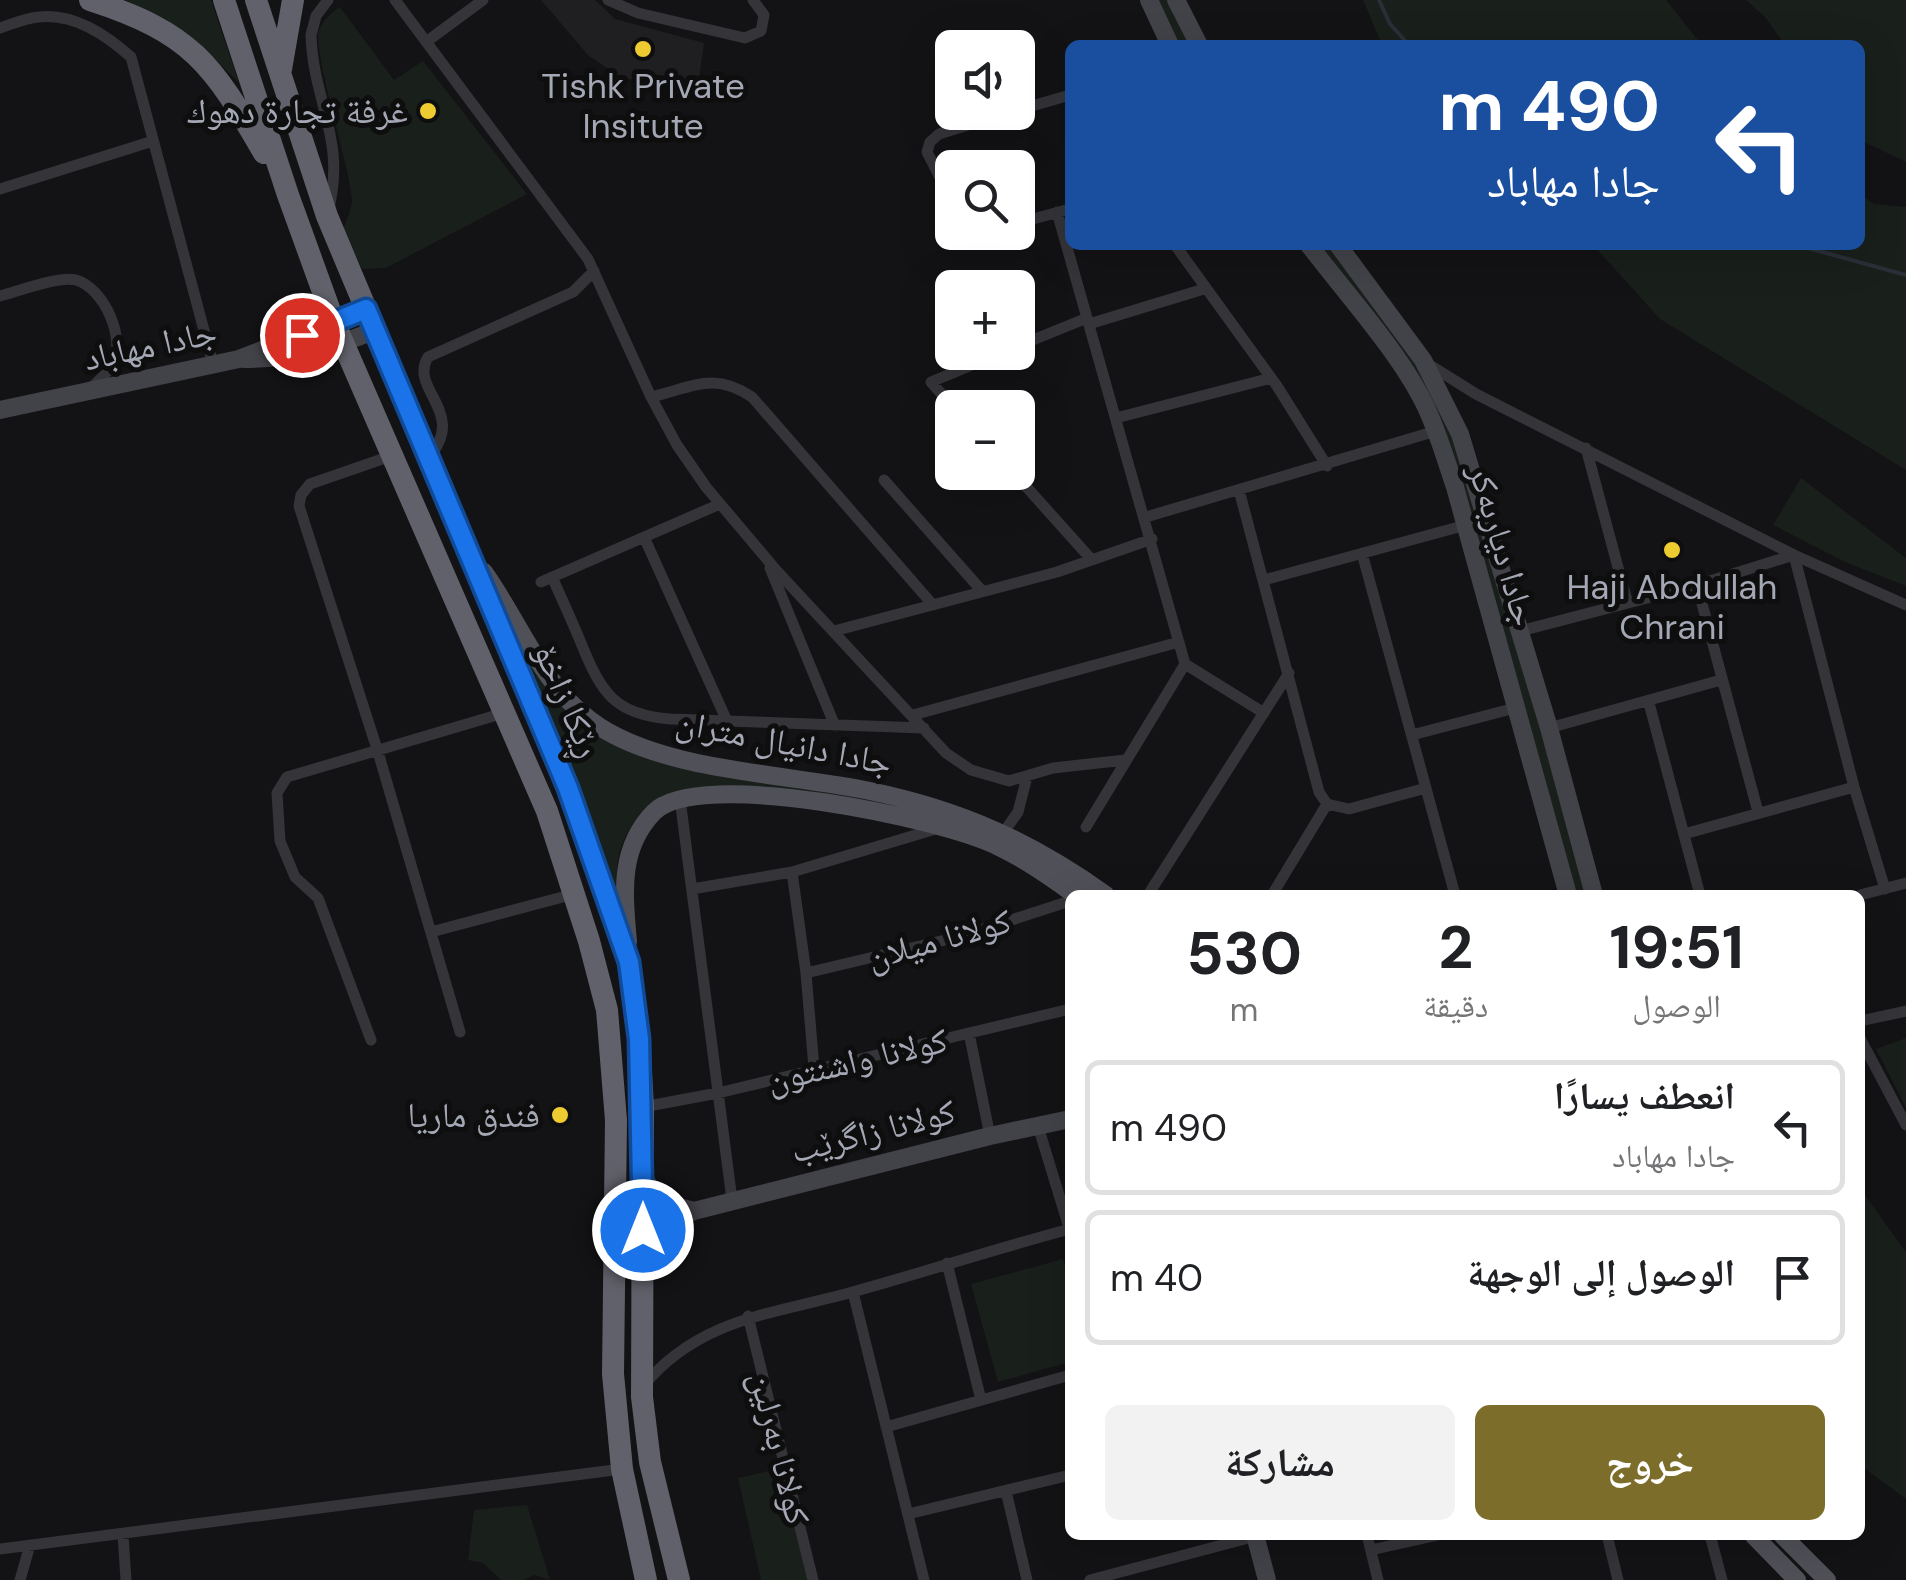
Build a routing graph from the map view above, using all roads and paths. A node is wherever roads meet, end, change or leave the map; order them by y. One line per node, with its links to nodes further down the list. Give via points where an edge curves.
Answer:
1 (90, 0): 23 (highway, via 150,21 208,65)
2 (224, 0): 23 (highway, ڕێکا زاخۆ)
3 (256, 0): 16 (highway, ڕێکا زاخۆ)
4 (293, 0): 16 (highway)
5 (328, 0): 25 (street, via 310,35 336,159)
6 (395, 0): 15 (street)
7 (483, 0): 15 (street)
8 (608, 0): 9 (street, via 744,38 761,31 764,16)
9 (753, 0)
10 (1148, 0): 13 (main road)
11 (1176, 0): 14 (main road)
12 (0, 28): 20 (street, via 40,16 79,22 114,42 131,57)
13 (1168, 40)
14 (1196, 40)
15 (426, 42): 31 (street)
16 (280, 77): 25 (highway, ڕێکا زاخۆ)
17 (1065, 96): 18 (street)
18 (1035, 105)
19 (951, 130): 21 (street, via 930,142)
20 (153, 141): 22 (street); 41 (street)
21 (935, 166)
22 (0, 189)
23 (288, 195): 36 (highway, ڕێکا زاخۆ)
24 (1063, 210): 26 (street)
25 (328, 216): 34 (highway, ڕێکا زاخۆ)
26 (1035, 218)
27 (1072, 250): 35 (street)
28 (1178, 250): 32 (street)
29 (1313, 250): 49 (main road, جادا دیاربه‌كر, via 1414,386)
30 (1342, 250): 40 (main road, جادا دیاربه‌كر)
31 (594, 271): 46 (street); 52 (street, via 573,292 426,360 424,372 444,425)
32 (1204, 289): 35 (street); 43 (street)
33 (0, 296): 45 (street, via 66,279 92,290 107,311 117,351)
34 (371, 320): 36 (main road, جادا مهاباد); 38 (main road); 52 (highway, ڕێکا زاخۆ)
35 (1088, 321): 37 (street); 48 (street)
36 (334, 322): 38 (highway, ڕێکا زاخۆ); 39 (main road, جادا مهاباد)
37 (1035, 340)
38 (345, 344): 39 (main road); 51 (highway, ڕێکا زاخۆ)
39 (239, 359): 41 (main road, جادا مهاباد)
40 (1423, 360): 50 (street); 74 (main road, جادا دیاربه‌كر, via 1460,434)
41 (213, 364): 45 (main road, جادا مهاباد)
42 (959, 370): 44 (street, via 931,382)
43 (1271, 378): 48 (street); 53 (street)
44 (938, 390)
45 (87, 392): 47 (main road, جادا مهاباد)
46 (651, 397): 57 (street); 71 (street, via 717,380 752,397)
47 (0, 410)
48 (1116, 418): 58 (street)
49 (1436, 431): 53 (street); 59 (main road, جادا دیاربه‌كر)
50 (1586, 448): 64 (street); 70 (street)
51 (392, 456): 81 (highway, ڕێکا زاخۆ); 89 (street, via 310,484 299,500)
52 (428, 458): 62 (highway, ڕێکا زاخۆ)
53 (1327, 466): 56 (street)
54 (884, 480): 69 (street)
55 (1029, 490): 66 (street)
56 (1238, 490): 58 (street); 67 (street)
57 (720, 504): 60 (street); 65 (street)
58 (1146, 517): 61 (street)
59 (1466, 524): 63 (street); 80 (main road, جادا دیاربه‌كر)
60 (644, 537): 84 (street); 84 (street, via 546,580 613,700 644,716)
61 (1152, 539): 66 (street); 75 (street)
62 (464, 544): 97 (main road, جادا دانيال متران, via 552,684 592,721 674,758 852,787); 117 (highway, ڕێکا زاخۆ, via 568,788)
63 (1362, 553): 67 (street); 88 (street)
64 (1794, 555): 68 (street); 72 (street); 92 (street)
65 (765, 558): 73 (street); 85 (street)
66 (1091, 560): 69 (street)
67 (1264, 580): 77 (street)
68 (1697, 585): 70 (street); 78 (street)
69 (982, 591): 71 (street)
70 (1627, 601): 74 (street)
71 (933, 605): 73 (street)
72 (1906, 605)
73 (834, 631): 83 (street)
74 (1520, 631): 87 (main road, جادا دیاربه‌كر)
75 (1180, 642): 76 (street); 83 (street)
76 (1186, 664): 82 (street); 90 (street)
77 (1289, 673): 82 (street); 95 (street)
78 (1722, 680): 79 (street); 96 (street)
79 (1649, 702): 87 (street); 100 (street)
80 (1515, 708): 88 (street); 110 (main road, جادا دیاربه‌كر)
81 (506, 713): 89 (street); 113 (highway, ڕێکا زاخۆ)
82 (1264, 713): 107 (street)
83 (913, 715): 86 (street)
84 (727, 722): 85 (street)
85 (836, 726): 86 (street)
86 (924, 728): 91 (street, via 971,770 1000,780)
87 (1549, 728): 111 (main road, جادا دیاربه‌كر)
88 (1412, 734): 93 (street)
89 (378, 752): 116 (street); 124 (street, via 286,777 278,793 280,841 295,877 318,898)
90 (1125, 760): 91 (street); 98 (street)
91 (1027, 777): 99 (street, via 1023,801)
92 (1854, 787): 96 (street); 103 (street)
93 (1426, 788): 95 (street, via 1350,810); 109 (street)
94 (680, 798): 97 (main road, جادا دانيال متران, via 790,797); 104 (street); 117 (main road, via 657,809 634,839 623,878)
95 (1327, 804): 108 (street)
96 (1758, 812): 100 (street)
97 (946, 818): 99 (main road, جادا دانيال متران); 101 (street); 105 (main road, جادا دانيال متران)
98 (1086, 827)
99 (1004, 832): 106 (main road, جادا دانيال متران)
100 (1684, 834): 112 (street)
101 (792, 872): 104 (street); 118 (street)
102 (1906, 882): 103 (street)
103 (1885, 889): 114 (street)
104 (692, 890): 127 (street)
105 (1067, 890)
106 (1099, 890)
107 (1151, 890)
108 (1275, 890)
109 (1454, 890)
110 (1567, 890)
111 (1593, 890)
112 (1699, 890)
113 (574, 894): 116 (street); 146 (highway, ڕێکا زاخۆ, via 607,1010 616,1120 613,1374)
114 (1865, 894)
115 (1065, 903): 118 (street, كولانا ميلان, via 962,936)
116 (431, 932): 122 (street)
117 (629, 962): 128 (highway, ڕێکا زاخۆ)
118 (806, 973): 126 (street)
119 (1065, 1010): 123 (street, كولانا واشنتون)
120 (1906, 1010): 121 (street)
121 (1865, 1020)
122 (460, 1032)
123 (968, 1033): 126 (street, كولانا واشنتون); 132 (street)
124 (371, 1040)
125 (1865, 1047): 130 (street)
126 (814, 1068): 127 (street, كولانا واشنتون)
127 (718, 1093): 128 (street, كولانا واشنتون); 134 (street)
128 (642, 1107): 133 (highway, ڕێکا زاخۆ)
129 (1065, 1120): 131 (main road, كولانا زاگرێب)
130 (1906, 1125)
131 (1038, 1126): 132 (main road, كولانا زاگرێب); 136 (street)
132 (990, 1136): 134 (main road, كولانا زاگرێب)
133 (643, 1174): 135 (main road, via 661,1199); 138 (highway, ڕێکا زاخۆ)
134 (732, 1200): 135 (main road, كولانا زاگرێب)
135 (694, 1211): 138 (main road, كولانا زاگرێب, via 662,1226)
136 (1065, 1213)
137 (1065, 1230): 139 (street)
138 (642, 1257): 143 (highway, ڕێکا زاخۆ)
139 (947, 1263): 140 (street); 144 (street)
140 (853, 1292): 141 (street); 145 (street)
141 (748, 1316): 143 (street, via 681,1348); 169 (street, كولانا بەرلین)
142 (1065, 1375): 144 (street)
143 (642, 1387): 168 (highway, ڕێکا زاخۆ, via 650,1462)
144 (982, 1400): 145 (street)
145 (886, 1427): 149 (street)
146 (622, 1468): 150 (street); 165 (highway, ڕێکا زاخۆ)
147 (1065, 1476): 148 (street)
148 (1006, 1491): 149 (street); 171 (street)
149 (908, 1514): 170 (street)
150 (124, 1535): 160 (street); 167 (street)
151 (1241, 1540): 164 (street)
152 (1257, 1540): 174 (main road)
153 (1368, 1540): 162 (street)
154 (1416, 1540): 162 (street)
155 (1609, 1540): 176 (street)
156 (1711, 1540): 177 (street)
157 (1757, 1540): 178 (main road)
158 (1787, 1540): 163 (main road)
159 (1794, 1540): 163 (main road)
160 (30, 1545): 161 (street); 166 (street)
161 (0, 1549)
162 (1371, 1550): 175 (street)
163 (1801, 1554): 179 (main road)
164 (1148, 1564): 172 (street); 173 (street)
165 (645, 1578)
166 (20, 1580)
167 (126, 1580)
168 (678, 1580)
169 (813, 1580)
170 (924, 1580)
171 (1026, 1580)
172 (1090, 1580)
173 (1153, 1580)
174 (1267, 1580)
175 (1378, 1580)
176 (1618, 1580)
177 (1722, 1580)
178 (1797, 1580)
179 (1827, 1580)

